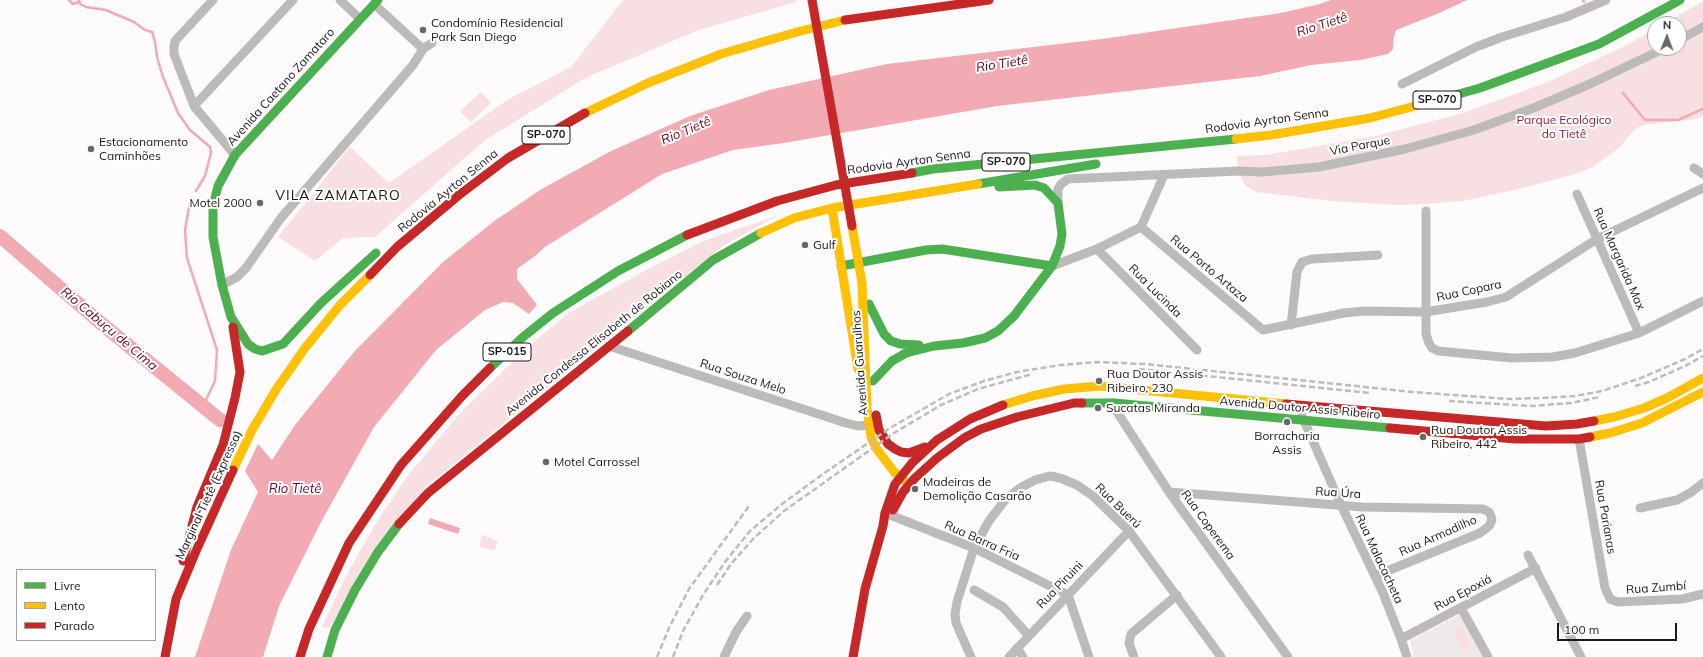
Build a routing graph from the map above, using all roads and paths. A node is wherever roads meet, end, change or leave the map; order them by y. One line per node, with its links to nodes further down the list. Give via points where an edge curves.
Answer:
1 (213, 0): 18 (street, via 175,41 174,54)
2 (293, 0): 18 (street)
3 (340, 0): 11 (street)
4 (812, 0): 40 (main road, bridge)
5 (922, 0): 10 (main road)
6 (989, 0): 10 (main road, Rodovia Ayrton Senna / SP-070)
7 (1606, 0): 17 (street, via 1476,47)
8 (1680, 0): 19 (main road, Rodovia Ayrton Senna / SP-070, via 1599,44 1480,88 1370,118 1271,135)
9 (376, 2): 11 (main road, Avenida Caetano Zamataro); 15 (street)
10 (855, 18): 30 (main road, Rodovia Ayrton Senna / SP-070, via 721,54 648,83 574,118 508,158)
11 (360, 19): 20 (main road, Avenida Caetano Zamataro)
12 (1703, 27): 13 (street)
13 (1687, 36)
14 (432, 43): 15 (street)
15 (423, 49): 41 (street, via 413,65 281,218 246,268 237,277)
16 (1649, 56): 25 (street, Via Parque, via 1536,108 1474,130 1404,149 1319,166 1262,172 1238,170)
17 (1402, 84)
18 (194, 106): 20 (street)
19 (1177, 145): 21 (main road, via 1158,154); 26 (main road, Rodovia Ayrton Senna / SP-070, via 933,169)
20 (235, 155): 41 (main road, Avenida Caetano Zamataro, via 218,186 213,206 213,237)
21 (1119, 160)
22 (1104, 163): 27 (main road, Avenida Condessa Elisabeth de Robiano)
23 (1694, 168): 24 (street)
24 (1703, 174)
25 (1164, 175): 31 (street, Via Parque, via 1068,179 1058,189); 34 (street)
26 (836, 185): 95 (main road, SP-015, via 777,201 695,231 618,271 553,313 523,337 462,396 401,466 349,543 309,629)
27 (973, 185): 31 (main road, via 988,188 1035,185 1044,188); 32 (main road, Avenida Condessa Elisabeth de Robiano)
28 (1703, 188): 35 (street, Rua Copara)
29 (1576, 194): 35 (street, Rua Margarida Max)
30 (459, 195): 45 (main road, via 444,200 384,246 322,303 283,344 262,351 255,349 248,344); 52 (main road, Rodovia Ayrton Senna / SP-070, via 392,253 340,305)
31 (1058, 203): 39 (main road, via 1062,234)
32 (832, 208): 38 (main road, Avenida Guarulhos); 49 (main road, Avenida Condessa Elisabeth de Robiano, via 794,218 750,238 713,260)
33 (1426, 211): 44 (street)
34 (1141, 227): 36 (street); 47 (street, Rua Porto Artaza)
35 (1597, 239): 44 (street, Rua Copara, via 1506,297); 48 (street, Rua Margarida Max)
36 (1096, 249): 39 (street); 51 (street, Rua Lucinda)
37 (1378, 255): 46 (street, via 1312,259 1302,262 1297,272)
38 (842, 266): 39 (main road, via 942,248); 61 (main road, Avenida Guarulhos)
39 (1052, 266): 50 (main road, via 1014,316 998,331 985,338)
40 (862, 283): 43 (main road, Avenida Guarulhos); 61 (main road, Avenida Guarulhos)
41 (222, 285): 45 (main road, Avenida Caetano Zamataro)
42 (1703, 301): 48 (street)
43 (869, 304): 50 (main road, via 884,334 891,341); 54 (main road, Avenida Guarulhos)
44 (1425, 312): 46 (street, Rua Copara, via 1364,311); 48 (street, via 1429,343 1432,348 1447,352 1536,358 1575,353)
45 (232, 317): 85 (main road, via 240,372 235,398 223,446 197,507 184,554)
46 (1291, 325): 47 (street, Rua Copara)
47 (1263, 330)
48 (1639, 333)
49 (610, 346): 63 (street, Rua Souza Melo, via 846,423); 89 (main road, Avenida Condessa Elisabeth de Robiano, via 428,493 378,552)
50 (934, 346): 54 (main road, via 898,356)
51 (1197, 350)
52 (300, 354): 85 (main road, Marginal Tietê (Expressa), via 252,430)
53 (1703, 378): 60 (main road, Avenida Doutor Assis Ribeiro, via 1644,408 1577,424 1546,426)
54 (873, 381): 65 (main road, Avenida Guarulhos, via 877,425 888,444 901,452 909,453)
55 (1118, 387): 56 (main road, Avenida Doutor Assis Ribeiro); 59 (main road); 60 (main road, Avenida Doutor Assis Ribeiro)
56 (1073, 388): 58 (main road); 65 (main road, Avenida Doutor Assis Ribeiro, via 1032,396 1000,406 970,419)
57 (1703, 392): 64 (main road, Avenida Doutor Assis Ribeiro, via 1642,423)
58 (1074, 403): 59 (main road, Avenida Doutor Assis Ribeiro); 69 (main road, Avenida Doutor Assis Ribeiro, via 1027,414 981,429 937,458)
59 (1114, 403): 62 (main road, Avenida Doutor Assis Ribeiro); 70 (street, Rua Coperema, via 1117,412)
60 (1298, 405): 62 (street, Rua Malacacheta)
61 (867, 408): 63 (main road, Avenida Guarulhos)
62 (1304, 421): 64 (main road, Avenida Doutor Assis Ribeiro, via 1515,439); 72 (street, Rua Malacacheta)
63 (869, 425): 66 (main road, Avenida Guarulhos, via 871,437)
64 (1579, 439): 86 (street, Rua Parianas, via 1605,588)
65 (931, 444): 67 (main road)
66 (884, 458): 67 (main road, Avenida Guarulhos); 71 (main road)
67 (900, 478): 69 (main road, Avenida Guarulhos); 71 (main road)
68 (1703, 483): 73 (street, via 1677,500)
69 (909, 484): 74 (main road, Avenida Doutor Assis Ribeiro)
70 (1169, 492): 72 (street, Rua Úra); 105 (street, Rua Coperema)
71 (890, 498): 74 (main road)
72 (1340, 505): 75 (street, Rua Úra, via 1483,509 1491,516); 80 (street, Rua Malacacheta)
73 (1640, 508)
74 (888, 515): 77 (street, Rua Barra Fria); 99 (main road, via 865,589)
75 (1489, 526): 80 (street, Rua Armadilho, via 1480,533)
76 (1129, 531): 77 (street, Rua Buerú, via 1093,496 1077,485 1050,476 1035,480 1005,500 989,521); 83 (street, Rua Piruini); 84 (street, Rua Buerú)
77 (974, 548): 83 (street, Rua Barra Fria); 100 (street, Rua Buerú, via 955,614 956,623)
78 (1528, 555): 79 (street)
79 (1536, 568): 87 (street, Rua Epoxiá); 108 (street)
80 (1375, 576): 91 (street, Rua Malacacheta)
81 (974, 590): 90 (street, via 1003,607)
82 (1703, 594): 86 (street, Rua Zumbí, via 1676,600 1618,602)
83 (1068, 595): 90 (street, Rua Piruini); 103 (street)
84 (1177, 595): 93 (street, Rua Buerú); 104 (street, via 1131,634 1129,643)
85 (176, 599): 94 (main road, Marginal Tietê (Expressa))
86 (1610, 599)
87 (1461, 608): 91 (street, Rua Epoxiá); 107 (street)
88 (747, 616): 98 (street)
89 (335, 630): 96 (main road); 97 (main road, Avenida Condessa Elisabeth de Robiano)
90 (1029, 636): 92 (street, Rua Piruini)
91 (1401, 639): 106 (street, Rua Malacacheta)
92 (1017, 648): 101 (street, Rua Piruini); 102 (street)
93 (1218, 656)
94 (165, 657)
95 (300, 657)
96 (321, 657)
97 (327, 657)
98 (724, 657)
99 (853, 657)
100 (972, 657)
101 (1009, 657)
102 (1023, 657)
103 (1089, 657)
104 (1134, 657)
105 (1288, 657)
106 (1406, 657)
107 (1488, 657)
108 (1582, 657)

